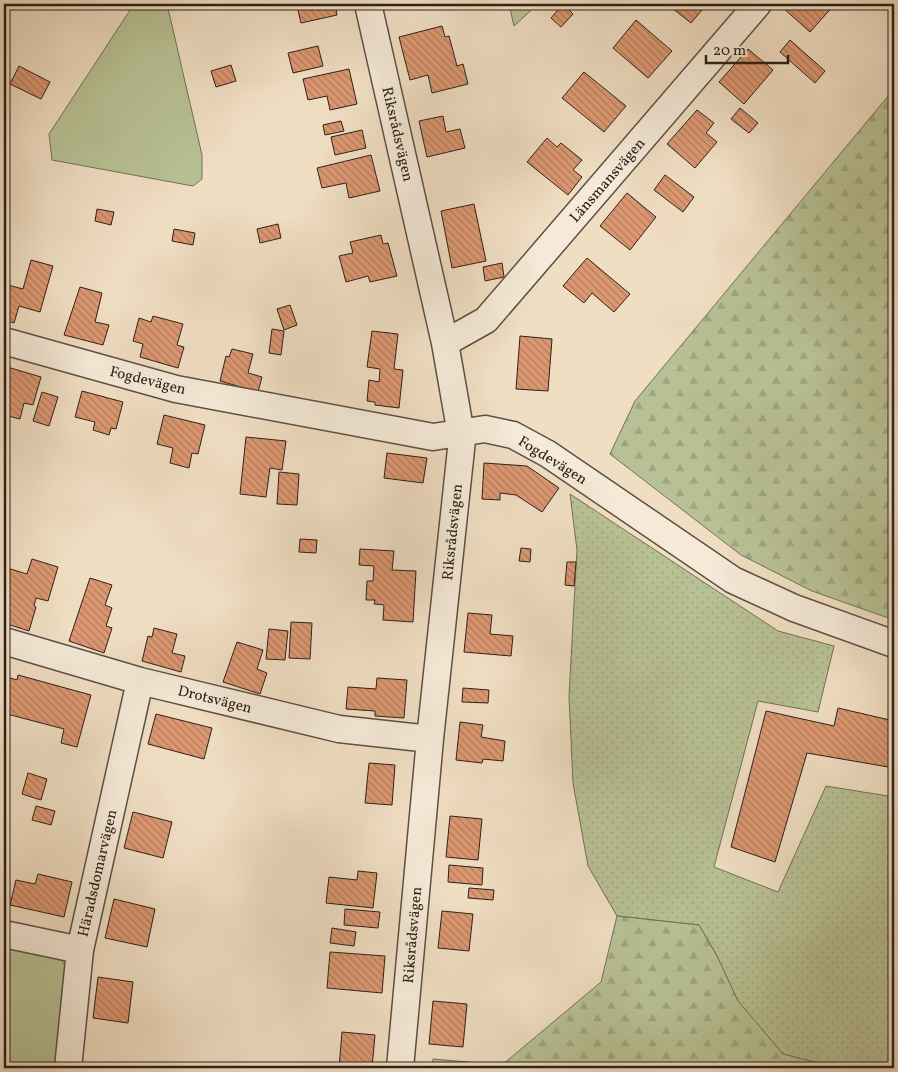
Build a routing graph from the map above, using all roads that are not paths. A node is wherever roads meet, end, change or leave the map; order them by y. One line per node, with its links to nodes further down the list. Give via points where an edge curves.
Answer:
1 (368, 4): 4 (street, Riksrådsvägen)
2 (758, 4): 4 (street, Länsmansvägen, via 486,320)
3 (4, 341): 5 (street, Fogdevägen, via 176,389 433,437)
4 (445, 343): 5 (street, Riksrådsvägen)
5 (461, 432): 7 (street, Fogdevägen, via 485,429 513,435 548,454 732,580 794,608); 9 (street, Riksrådsvägen)
6 (4, 641): 8 (street, Drotsvägen)
7 (894, 644)
8 (140, 681): 9 (street, Drotsvägen, via 339,729); 11 (street, Häradsdomarvägen)
9 (430, 740): 13 (street, Riksrådsvägen)
10 (4, 934): 11 (street)
11 (80, 950): 12 (street, Häradsdomarvägen)
12 (68, 1068)
13 (400, 1068)

